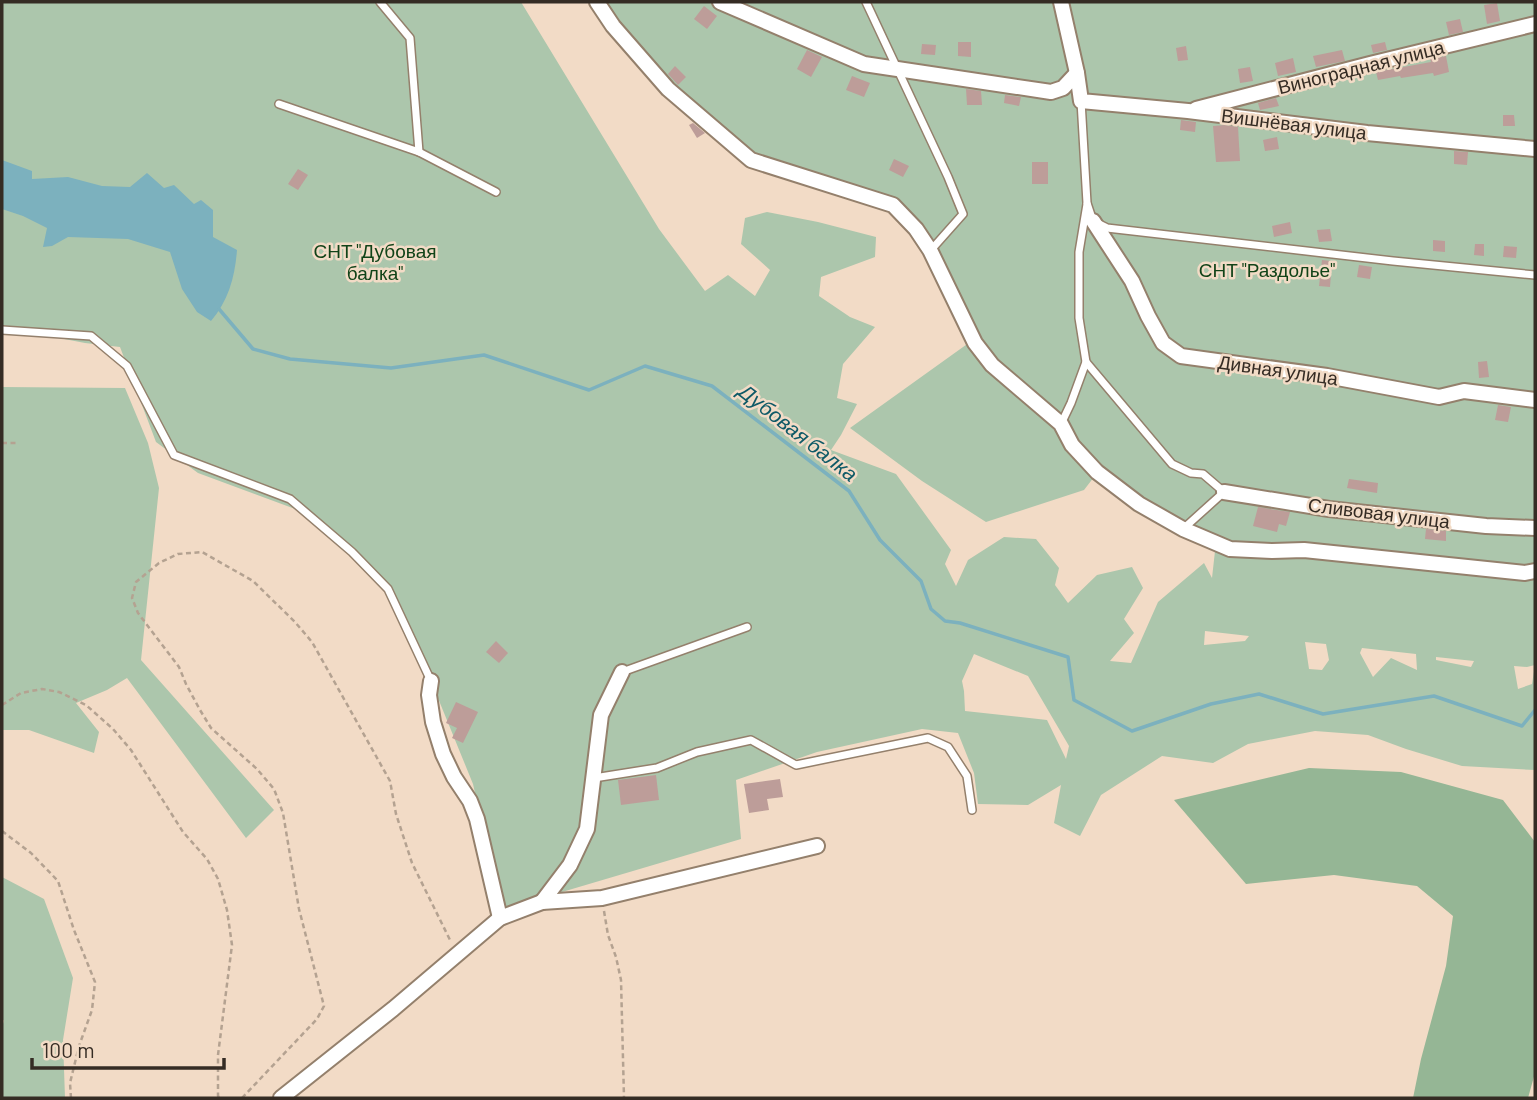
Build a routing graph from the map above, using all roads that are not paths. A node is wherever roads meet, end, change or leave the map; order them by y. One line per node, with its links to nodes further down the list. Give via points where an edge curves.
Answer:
1 (380, 2): 13 (lane, via 410,38)
2 (597, 2): 17 (street, via 668,89 751,160 892,205)
3 (720, 2): 7 (street, via 864,64)
4 (866, 2): 7 (lane)
5 (1061, 2): 8 (street)
6 (1535, 24): 11 (street, Виноградная улица)
7 (897, 69): 8 (street, via 1051,92 1063,88); 17 (lane, via 963,214)
8 (1077, 73): 9 (street)
9 (1081, 101): 11 (street, Вишнёвая улица); 15 (lane)
10 (279, 104): 13 (lane)
11 (1188, 111): 12 (street, Вишнёвая улица)
12 (1535, 149)
13 (419, 152): 14 (lane)
14 (496, 192)
15 (1087, 203): 16 (lane); 20 (lane, via 1079,252 1079,318)
16 (1093, 220): 18 (lane, via 1107,228); 21 (street, Дивная улица, via 1132,281 1163,343 1181,356 1439,397 1464,391)
17 (930, 250): 22 (street, via 975,344 992,365)
18 (1535, 275)
19 (2, 330): 29 (lane, via 91,336 127,366 174,455 290,499 352,552 388,589)
20 (1086, 362): 22 (lane); 23 (lane, via 1172,464 1203,474)
21 (1535, 400)
22 (1061, 424): 25 (street, via 1072,445 1097,472)
23 (1224, 492): 24 (street, Сливовая улица, via 1329,509); 25 (lane)
24 (1535, 528)
25 (1183, 529): 26 (street, via 1230,549 1304,550)
26 (1535, 571)
27 (747, 627): 28 (lane)
28 (622, 672): 30 (street, via 601,715)
29 (431, 681): 34 (street, via 433,722 443,754 477,819)
30 (594, 778): 31 (lane, via 657,768 698,752 751,740 796,765 928,738 948,747 967,776); 33 (street, via 587,829 570,865)
31 (972, 810)
32 (817, 846): 33 (street, via 602,898)
33 (542, 902): 34 (street)
34 (500, 918): 35 (street)
35 (281, 1098)

